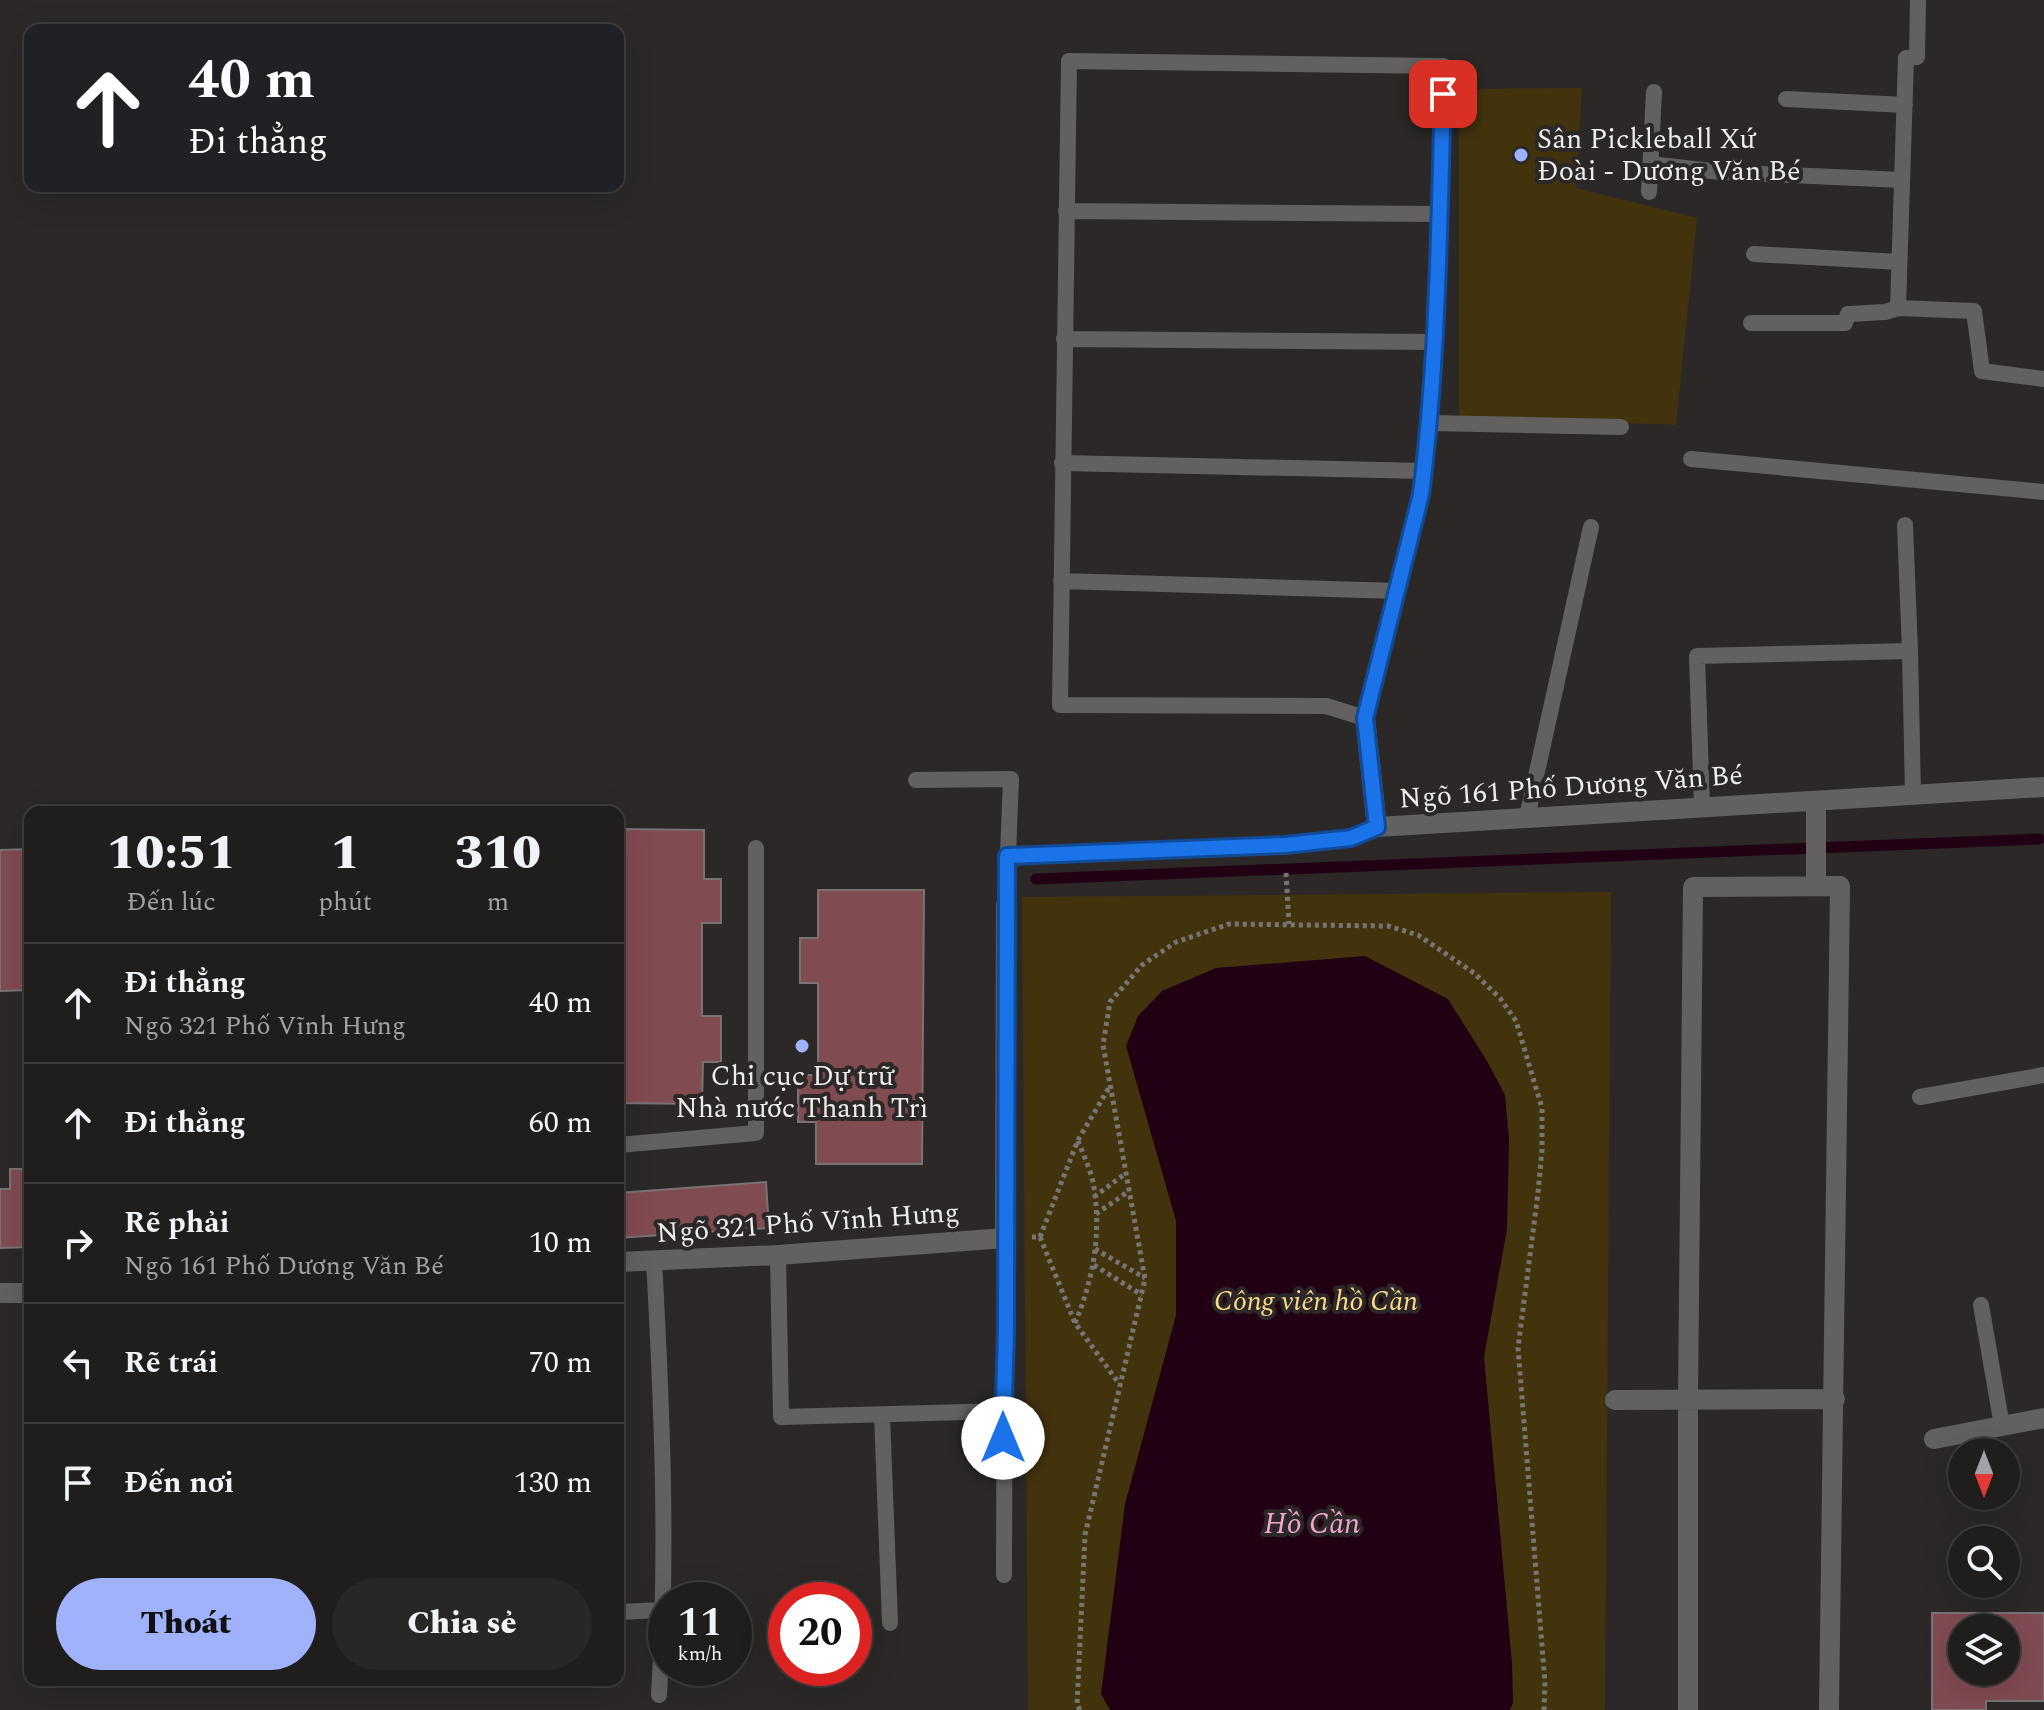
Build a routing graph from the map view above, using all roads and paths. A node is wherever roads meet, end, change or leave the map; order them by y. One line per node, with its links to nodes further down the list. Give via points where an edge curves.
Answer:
1 (1918, 0): 4 (lane, via 1917,57 1906,58)
2 (1654, 92): 5 (lane)
3 (1786, 99): 4 (lane)
4 (1905, 105): 6 (lane)
5 (1650, 164): 6 (lane); 7 (lane)
6 (1902, 180): 11 (lane)
7 (1649, 192)
8 (1066, 211): 9 (lane); 9 (lane, via 1069,61 1444,66); 14 (lane)
9 (1439, 214): 15 (lane)
10 (1754, 254): 11 (lane)
11 (1899, 262): 12 (lane)
12 (1898, 308): 13 (lane, via 1848,314 1845,323); 16 (lane, via 1974,311 1982,371)
13 (1751, 323)
14 (1064, 339): 15 (lane); 20 (lane)
15 (1435, 342): 17 (lane)
16 (2044, 379)
17 (1430, 423): 18 (lane); 21 (lane)
18 (1621, 427)
19 (1691, 459): 22 (lane)
20 (1062, 463): 21 (lane); 25 (lane)
21 (1424, 471): 26 (lane)
22 (2044, 492)
23 (1905, 525): 27 (lane)
24 (1591, 527): 34 (lane)
25 (1061, 581): 26 (lane); 28 (lane, via 1060,705 1326,706)
26 (1398, 591): 28 (lane)
27 (1910, 651): 31 (lane); 32 (lane, via 1697,656)
28 (1365, 718): 35 (street)
29 (916, 780): 37 (lane, via 1011,779)
30 (2044, 787): 31 (street, Ngõ 161 Phố Dương Văn Bé)
31 (1913, 795): 33 (street, Ngõ 161 Phố Dương Văn Bé)
32 (1702, 806): 33 (street, Ngõ 161 Phố Dương Văn Bé); 34 (street, Ngõ 161 Phố Dương Văn Bé)
33 (1816, 811): 39 (street)
34 (1527, 817): 35 (street, Ngõ 161 Phố Dương Văn Bé)
35 (1377, 827): 37 (lane, Ngõ 161 Phố Dương Văn Bé, via 1351,838 1285,845)
36 (756, 848): 46 (lane, via 756,1133)
37 (1007, 856): 40 (lane)
38 (1286, 884): 41 (path)
39 (1816, 886): 65 (street, via 1693,887); 66 (street, via 1840,886)
40 (1006, 905): 52 (street)
41 (1289, 924): 43 (path, via 1229,924 1176,942 1142,965 1110,1002 1103,1045); 81 (path, via 1388,926 1418,935 1474,973 1516,1021 1542,1108 1538,1193 1518,1348)
42 (2044, 1075): 44 (lane)
43 (1110, 1085): 45 (path); 47 (path)
44 (1920, 1097)
45 (1078, 1140): 49 (path); 51 (path)
46 (624, 1144)
47 (1126, 1173): 48 (path); 49 (path)
48 (1129, 1191): 50 (path); 58 (path)
49 (1094, 1197): 50 (path)
50 (1095, 1214): 53 (path)
51 (1040, 1237): 52 (path); 63 (path)
52 (1005, 1238): 54 (street, Ngõ 321 Phố Vĩnh Hưng); 68 (lane)
53 (1095, 1249): 57 (path); 58 (path)
54 (778, 1255): 55 (street, Ngõ 321 Phố Vĩnh Hưng); 69 (lane, via 781,1417)
55 (654, 1261): 56 (street, Ngõ 321 Phố Vĩnh Hưng); 74 (lane, via 663,1416)
56 (624, 1262)
57 (1094, 1265): 61 (path); 63 (path)
58 (1145, 1279): 61 (path)
59 (0, 1293): 60 (street)
60 (24, 1293)
61 (1142, 1295): 64 (path)
62 (1981, 1305): 71 (lane)
63 (1075, 1323): 64 (path)
64 (1120, 1385): 80 (path, via 1085,1535)
65 (1688, 1399): 66 (street); 67 (street); 82 (street)
66 (1835, 1399): 83 (street)
67 (1615, 1400)
68 (1003, 1411): 69 (lane); 73 (lane)
69 (882, 1415): 77 (lane)
70 (2044, 1418): 71 (street)
71 (2002, 1426): 72 (street)
72 (1934, 1439)
73 (1004, 1575)
74 (664, 1582)
75 (648, 1611): 76 (lane)
76 (624, 1612)
77 (890, 1623)
78 (660, 1686): 79 (lane)
79 (659, 1695)
80 (1080, 1710)
81 (1544, 1710)
82 (1688, 1710)
83 (1829, 1710)

